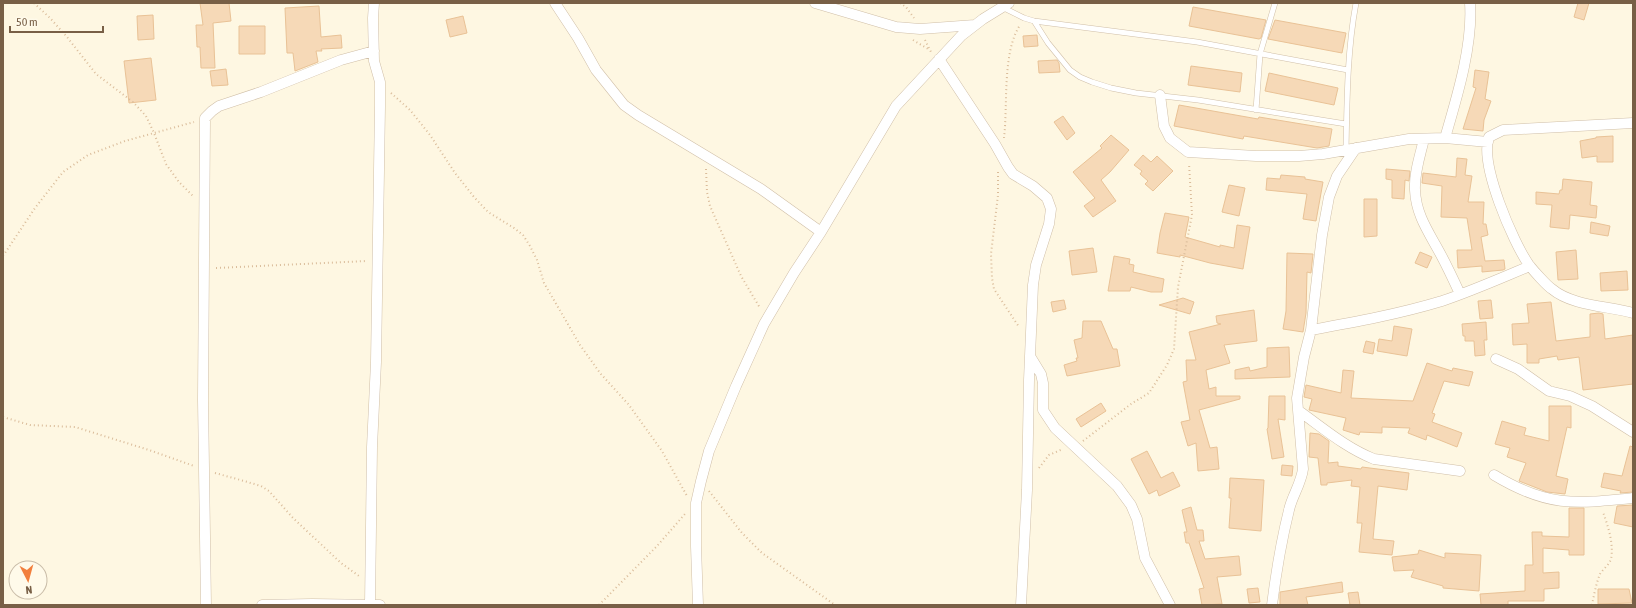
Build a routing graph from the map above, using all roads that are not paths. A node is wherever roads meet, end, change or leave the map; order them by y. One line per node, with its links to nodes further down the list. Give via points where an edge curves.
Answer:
1 (374, 3): 10 (street)
2 (555, 3): 22 (street, via 596,70 624,105 638,116 761,188)
3 (815, 3): 9 (street, via 896,27 920,29)
4 (1275, 3): 11 (lane)
5 (1356, 3): 13 (lane)
6 (1470, 3): 18 (street, via 1471,18 1463,70)
7 (1005, 5): 8 (lane, via 1024,18); 9 (street)
8 (1034, 21): 11 (lane, via 1197,42); 14 (lane, via 1061,60 1080,77 1111,88)
9 (975, 25): 12 (street)
10 (374, 52): 34 (street, via 341,60 219,106 205,118 203,400); 36 (street, via 380,82)
11 (1260, 54): 13 (lane); 15 (lane)
12 (939, 59): 22 (street, via 896,106); 27 (street, via 1013,174 1033,186 1049,202 1049,224 1036,265)
13 (1348, 70): 17 (lane)
14 (1160, 95): 15 (lane); 21 (street, via 1164,126 1170,138 1188,152 1299,156)
15 (1256, 110): 17 (lane)
16 (1633, 123): 20 (street, via 1503,130 1489,137)
17 (1346, 124): 21 (lane)
18 (1445, 138): 19 (street); 20 (street)
19 (1424, 139): 21 (street); 24 (street, via 1416,171 1418,211)
20 (1488, 142): 23 (street, via 1486,152 1490,175 1516,242)
21 (1351, 149): 26 (street, via 1337,176 1330,197 1322,235)
22 (821, 232): 38 (street, via 767,319 709,451 694,504)
23 (1530, 266): 24 (street); 25 (street, via 1552,290 1565,297)
24 (1460, 294): 26 (street, via 1404,312)
25 (1633, 313)
26 (1311, 330): 29 (street, via 1299,383)
27 (1030, 354): 39 (street); 40 (street, via 1041,374 1043,410 1055,428 1117,486 1131,505 1137,519 1145,558)
28 (1496, 359): 30 (street, via 1549,390 1592,406)
29 (1299, 412): 31 (street, via 1361,454 1374,459); 41 (street, via 1302,476 1289,508)
30 (1633, 432)
31 (1460, 472)
32 (1494, 475): 33 (street, via 1528,494 1548,500 1599,502)
33 (1633, 498)
34 (206, 605)
35 (262, 605): 36 (street)
36 (370, 605): 37 (street)
37 (380, 605)
38 (698, 605)
39 (1021, 605)
40 (1170, 605)
41 (1272, 605)

